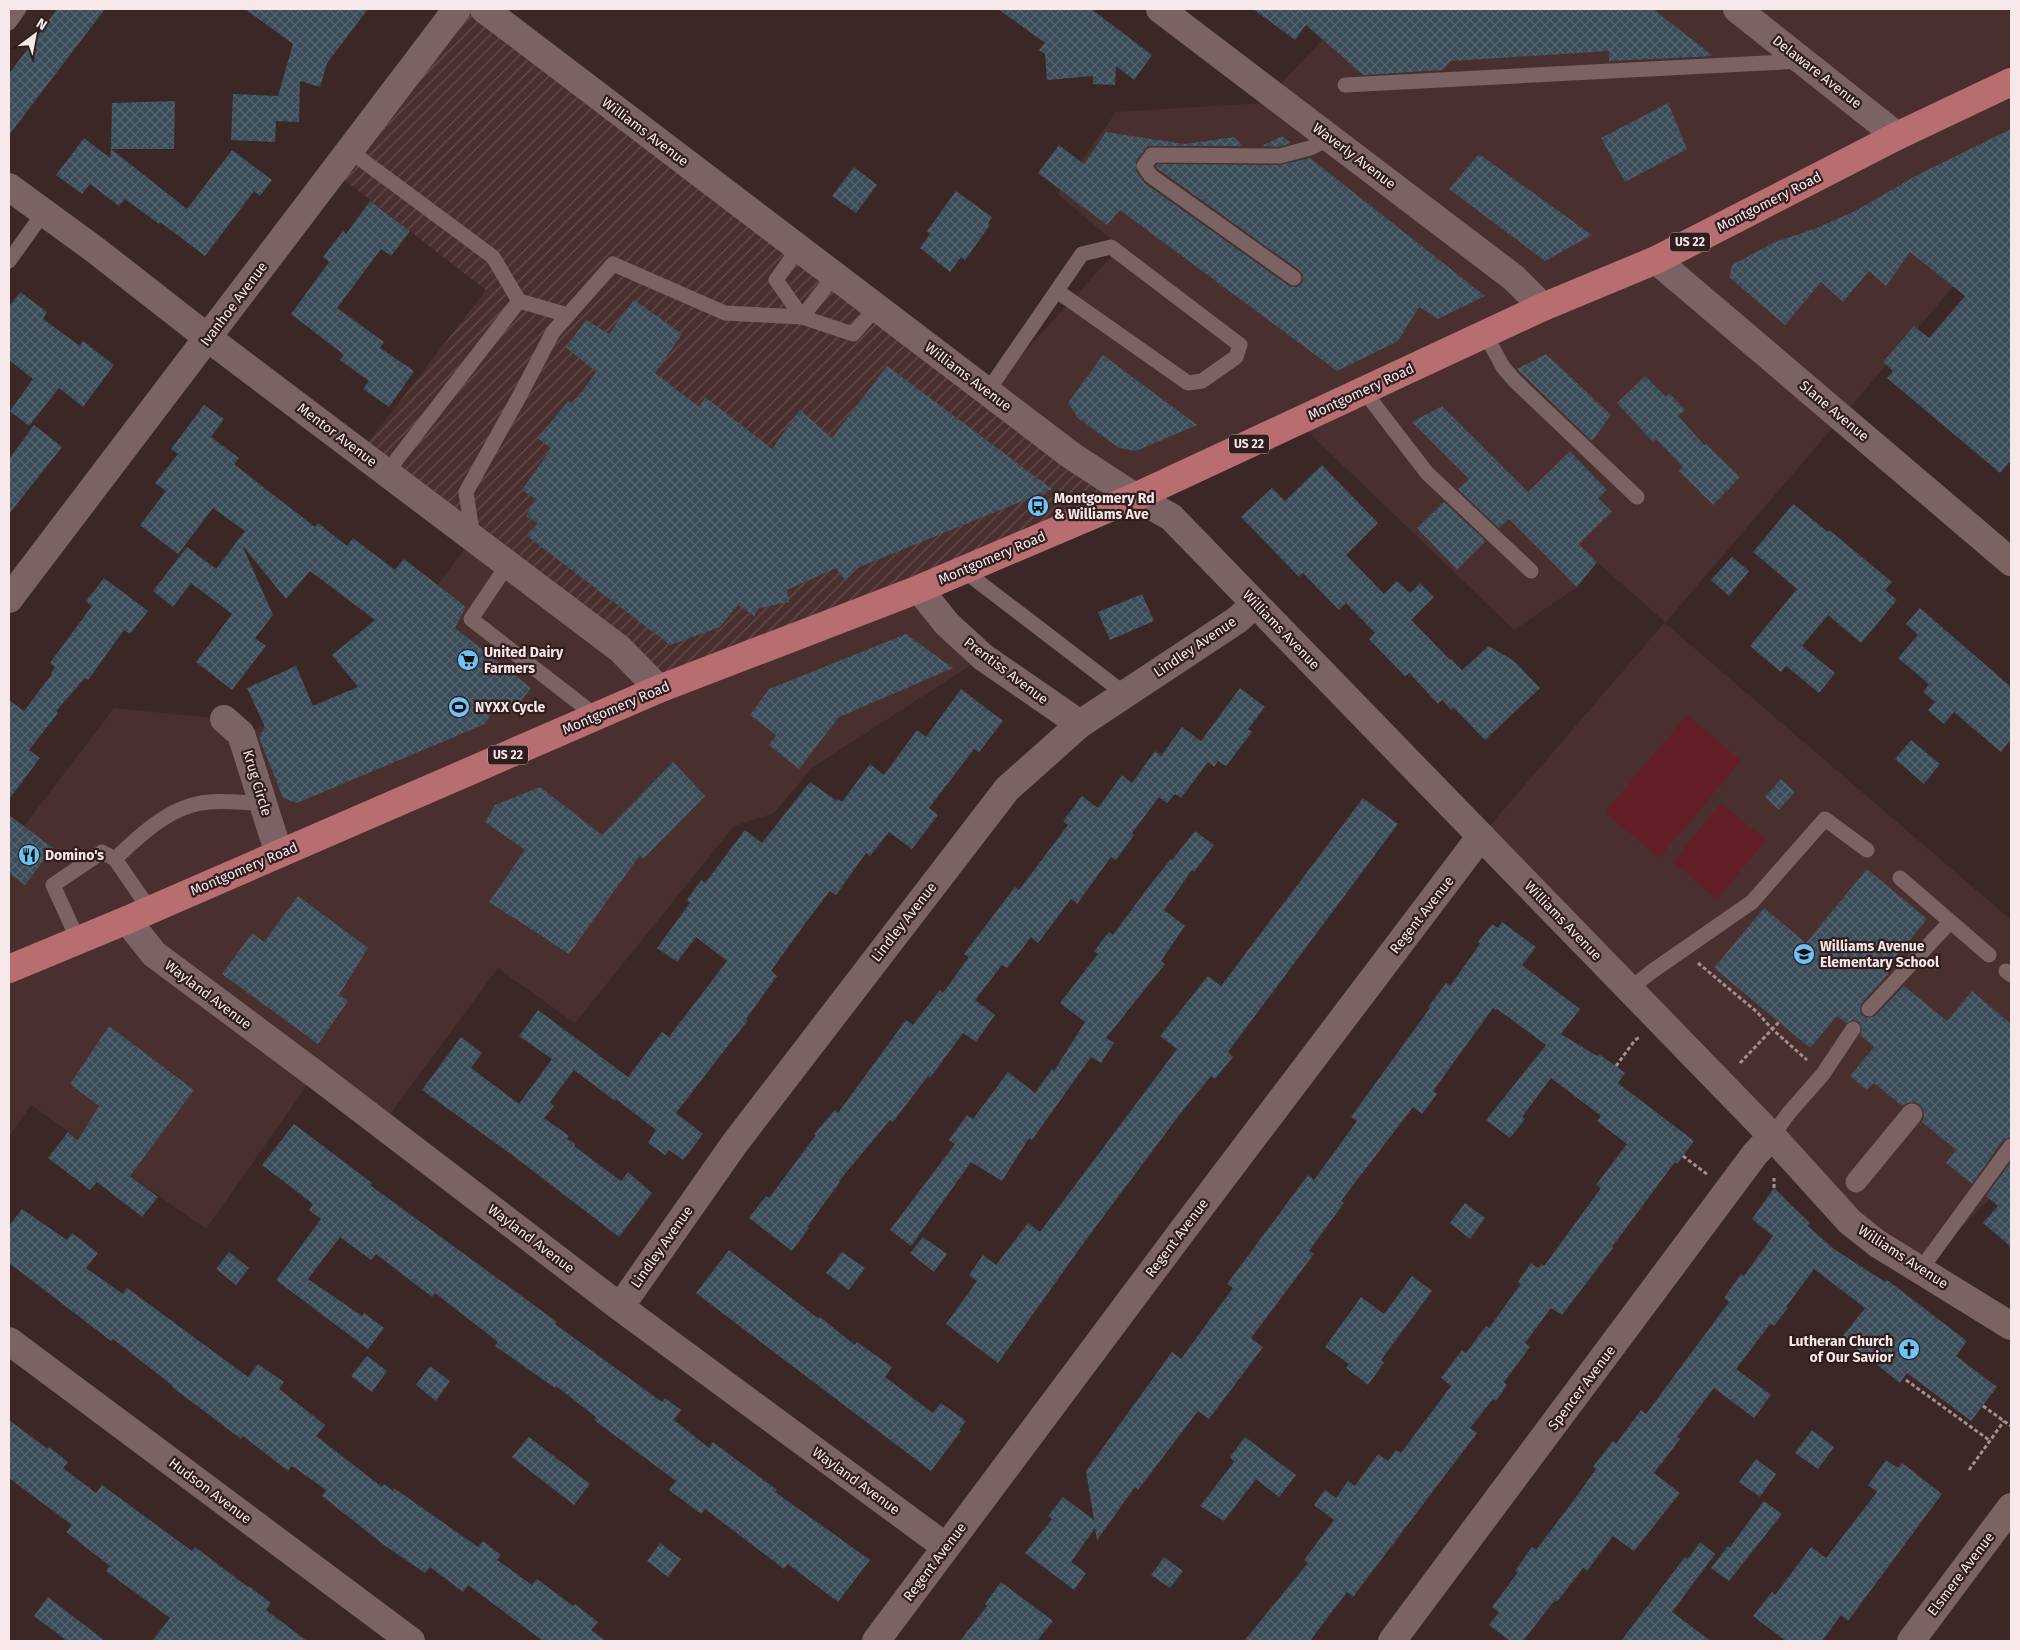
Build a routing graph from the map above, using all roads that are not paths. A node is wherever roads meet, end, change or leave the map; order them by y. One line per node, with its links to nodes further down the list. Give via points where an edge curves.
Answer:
1 (19, 9): 6 (lane)
2 (457, 9): 12 (street, Ivanhoe Avenue)
3 (484, 9): 15 (street, Williams Avenue)
4 (1160, 9): 11 (street, Waverly Avenue)
5 (1737, 9): 7 (street, Delaware Avenue)
6 (9, 22)
7 (1803, 60): 9 (lane); 10 (street, Delaware Avenue)
8 (2011, 82): 10 (main road, Montgomery Road / US 22)
9 (1345, 85)
10 (1897, 136): 16 (main road, Montgomery Road / US 22)
11 (1330, 138): 19 (lane, via 1310,148 1280,156 1152,155 1144,166 1151,176); 22 (street, Waverly Avenue, via 1514,278)
12 (350, 151): 21 (lane, via 493,256); 27 (street, Ivanhoe Avenue)
13 (9, 187): 14 (street, Mentor Avenue)
14 (44, 212): 17 (lane); 27 (street, Mentor Avenue)
15 (798, 249): 18 (street, Williams Avenue); 25 (lane, via 776,280)
16 (1656, 260): 22 (main road, Montgomery Road / US 22); 34 (street, Slane Avenue)
17 (9, 261)
18 (834, 276): 23 (street, Williams Avenue); 25 (lane)
19 (1294, 278)
20 (1056, 291): 20 (lane, via 1082,254 1112,247 1240,345 1236,357 1202,381 1188,383); 29 (lane)
21 (520, 301): 24 (lane); 30 (lane)
22 (1543, 307): 26 (main road, Montgomery Road / US 22)
23 (876, 308): 25 (lane, via 853,334); 29 (street, Williams Avenue)
24 (568, 315): 25 (lane, via 613,264 725,313); 33 (lane, via 553,332 466,492)
25 (802, 318)
26 (1485, 334): 28 (main road, Montgomery Road / US 22); 32 (lane, via 1503,367 1515,381)
27 (208, 338): 30 (street, Mentor Avenue); 39 (street, Ivanhoe Avenue)
28 (1364, 391): 31 (main road, Montgomery Road / US 22); 37 (lane, via 1427,473)
29 (988, 392): 31 (street, Williams Avenue, via 1072,456)
30 (387, 472): 33 (street, Mentor Avenue)
31 (1134, 497): 36 (main road, Montgomery Road / US 22); 40 (street, Williams Avenue, via 1171,517)
32 (1637, 497)
33 (472, 538): 35 (street, Mentor Avenue)
34 (2011, 562)
35 (508, 564): 41 (street, Mentor Avenue, via 620,649); 43 (lane, via 471,619)
36 (964, 570): 38 (main road, Montgomery Road / US 22); 42 (lane)
37 (1531, 571)
38 (919, 589): 41 (main road, Montgomery Road / US 22); 45 (street, Prentiss Avenue, via 947,624 983,657)
39 (9, 599)
40 (1255, 604): 42 (street, Lindley Avenue); 47 (street, Williams Avenue)
41 (658, 689): 43 (main road, Montgomery Road / US 22)
42 (1125, 694): 45 (street, Lindley Avenue)
43 (596, 716): 49 (main road, Montgomery Road / US 22)
44 (224, 719): 46 (street, Krug Circle, via 242,734)
45 (1080, 724): 65 (street, Lindley Avenue, via 1007,789 735,1142)
46 (263, 803): 49 (street, Krug Circle); 50 (lane, via 208,802 174,812 142,834)
47 (1482, 836): 57 (street, Williams Avenue); 69 (street, Regent Avenue)
48 (1868, 850): 57 (lane, via 1825,819 1752,902)
49 (279, 854): 52 (main road, Montgomery Road / US 22)
50 (115, 859): 52 (lane); 54 (lane, via 102,852 53,885)
51 (1900, 878): 53 (lane)
52 (138, 915): 54 (main road, Montgomery Road / US 22); 65 (street, Wayland Avenue, via 154,954)
53 (1950, 922): 55 (lane); 58 (lane)
54 (78, 940): 56 (main road, Montgomery Road / US 22)
55 (1989, 955)
56 (9, 969)
57 (1630, 989): 61 (street, Williams Avenue)
58 (1869, 1009)
59 (1853, 1029): 61 (lane, via 1823,1074)
60 (1912, 1114): 63 (street)
61 (1772, 1136): 64 (street, Williams Avenue, via 1850,1222 1878,1244); 72 (street, Spencer Avenue, via 1755,1154)
62 (2011, 1146): 64 (lane)
63 (1856, 1182)
64 (1922, 1270): 66 (street, Williams Avenue)
65 (620, 1307): 69 (street, Wayland Avenue)
66 (2011, 1326)
67 (9, 1341): 70 (street, Hudson Avenue)
68 (2011, 1507): 73 (street, Elsmere Avenue)
69 (946, 1547): 71 (street, Regent Avenue)
70 (411, 1641)
71 (876, 1641)
72 (1392, 1641)
73 (1911, 1641)

